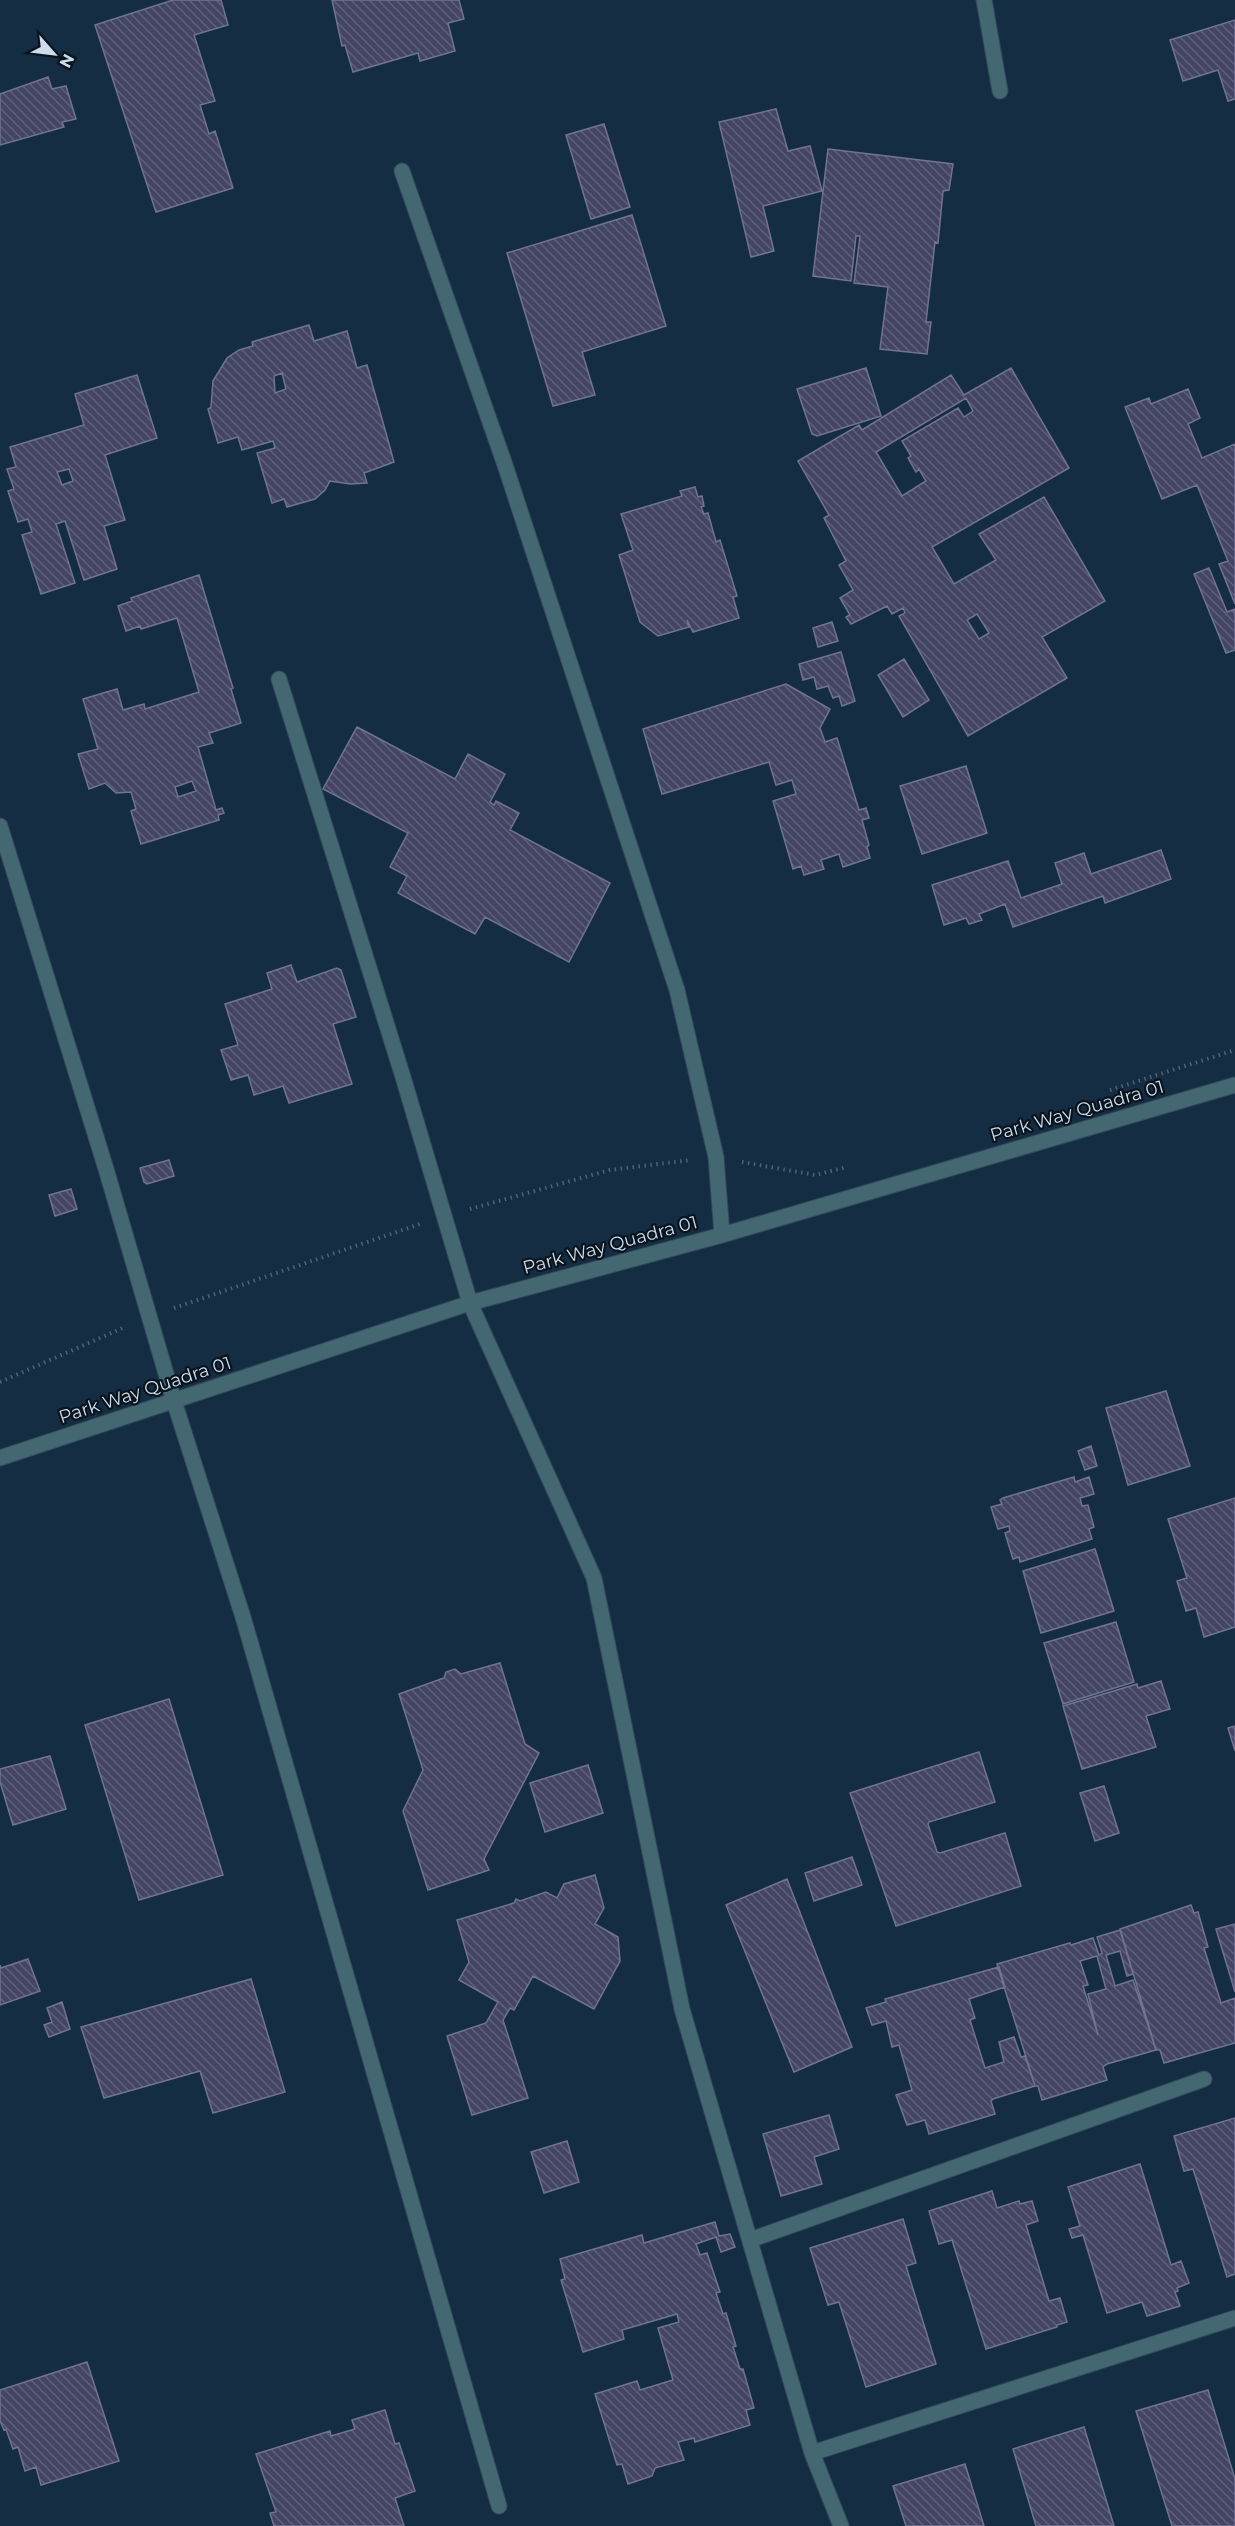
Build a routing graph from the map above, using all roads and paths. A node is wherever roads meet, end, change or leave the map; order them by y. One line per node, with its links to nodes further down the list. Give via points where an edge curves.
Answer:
1 (984, 0): 2 (street)
2 (1000, 91)
3 (402, 171): 9 (street, via 505,465 677,990)
4 (279, 679): 11 (street)
5 (0, 826): 14 (street)
6 (1235, 1050): 8 (path)
7 (1235, 1085): 12 (street, Park Way Quadra 01)
8 (1102, 1092)
9 (716, 1157): 10 (path, via 815,1175); 11 (path, via 610,1170); 12 (street)
10 (848, 1167)
11 (444, 1216): 13 (street); 14 (path)
12 (722, 1234): 13 (street, Park Way Quadra 01)
13 (470, 1303): 16 (street, Park Way Quadra 01); 19 (street, via 594,1578 682,2009)
14 (148, 1317): 15 (path); 16 (street)
15 (0, 1383)
16 (174, 1401): 17 (street, Park Way Quadra 01); 22 (street, via 243,1617)
17 (0, 1458)
18 (1204, 2079): 19 (street)
19 (750, 2240): 21 (street)
20 (1235, 2318): 21 (street)
21 (812, 2453): 23 (street)
22 (498, 2506)
23 (841, 2526)

